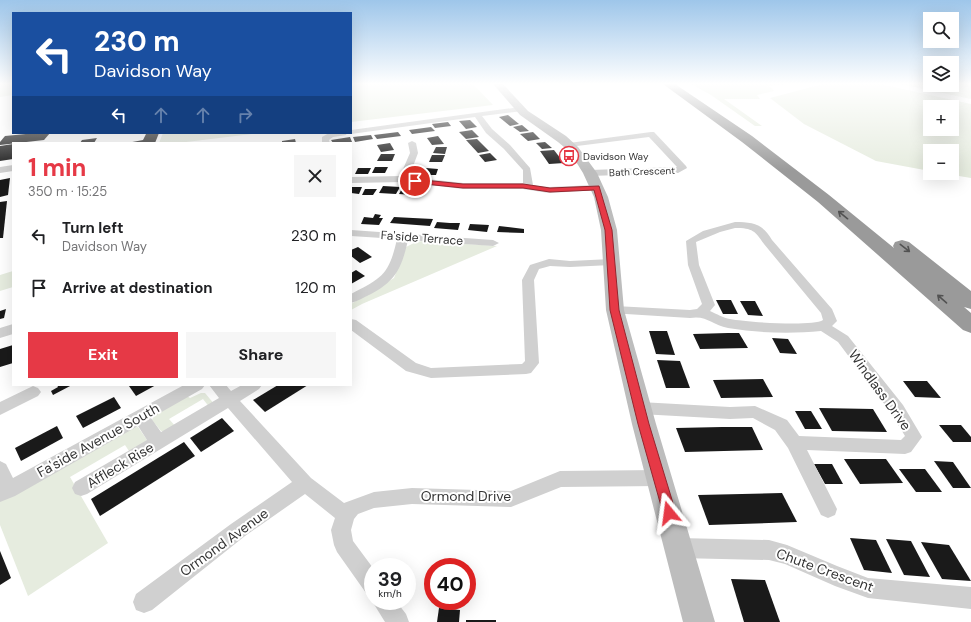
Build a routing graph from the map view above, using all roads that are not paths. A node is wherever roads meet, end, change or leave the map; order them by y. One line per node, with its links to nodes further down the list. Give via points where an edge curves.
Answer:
1 (485, 113): 5 (street)
2 (525, 113): 10 (street)
3 (709, 113): 26 (highway, one-way to 3, via 857,227)
4 (725, 113): 22 (highway, one-way to 22, via 820,181)
5 (477, 114): 6 (street); 16 (street, via 489,131 527,170)
6 (352, 132)
7 (337, 134): 8 (street, via 325,139)
8 (326, 142)
9 (412, 143): 13 (street, via 414,153)
10 (569, 145): 15 (street); 15 (street, Bath Crescent, via 651,134 683,168)
11 (12, 168): 12 (street)
12 (0, 170)
13 (404, 179): 14 (street); 16 (street, via 463,186)
14 (352, 180)
15 (594, 181): 16 (street, via 550,190); 20 (street, via 609,230)
16 (528, 187)
17 (352, 234): 18 (street, Fa'side Terrace)
18 (403, 237): 19 (street, Fa'side Terrace); 21 (street, via 394,268 388,277)
19 (493, 243)
20 (611, 262): 23 (street); 25 (street, via 548,262 534,267 528,280 532,363 526,369 431,373 411,367)
21 (352, 298)
22 (971, 302)
23 (615, 310): 24 (street, via 690,314); 35 (street)
24 (701, 312): 27 (street, via 726,323 746,326); 27 (street, via 710,305 699,281 690,248 691,241 700,235 724,227 742,225 761,232 827,312 830,320)
25 (352, 324)
26 (971, 325)
27 (823, 326): 39 (street, Windlass Drive, via 843,339 897,409 914,437 905,447)
28 (12, 330): 29 (street)
29 (0, 333)
30 (195, 386): 37 (street, Fa'side Avenue South)
31 (218, 386): 34 (street)
32 (252, 386): 34 (street, Affleck Rise)
33 (33, 392): 36 (street)
34 (230, 399): 38 (street, Affleck Rise); 42 (street)
35 (640, 408): 39 (street, via 755,412 781,425); 41 (street)
36 (0, 409)
37 (140, 416): 38 (street, Affleck Rise); 44 (street, Fa'side Avenue South)
38 (158, 442): 43 (street, Affleck Rise)
39 (794, 443): 45 (street)
40 (0, 469): 44 (street)
41 (659, 478): 46 (street, Ormond Drive, via 560,479 511,499 412,496 374,500 352,507); 47 (street)
42 (305, 484): 46 (street); 50 (street, Ormond Avenue, via 238,530)
43 (81, 488)
44 (4, 492)
45 (828, 509)
46 (346, 514): 48 (street, via 341,530 344,545)
47 (679, 548): 49 (street, Chute Crescent, via 769,550 788,555 868,588); 53 (street)
48 (364, 573)
49 (971, 598)
50 (144, 602)
51 (389, 610): 52 (street)
52 (398, 622)
53 (699, 622)

